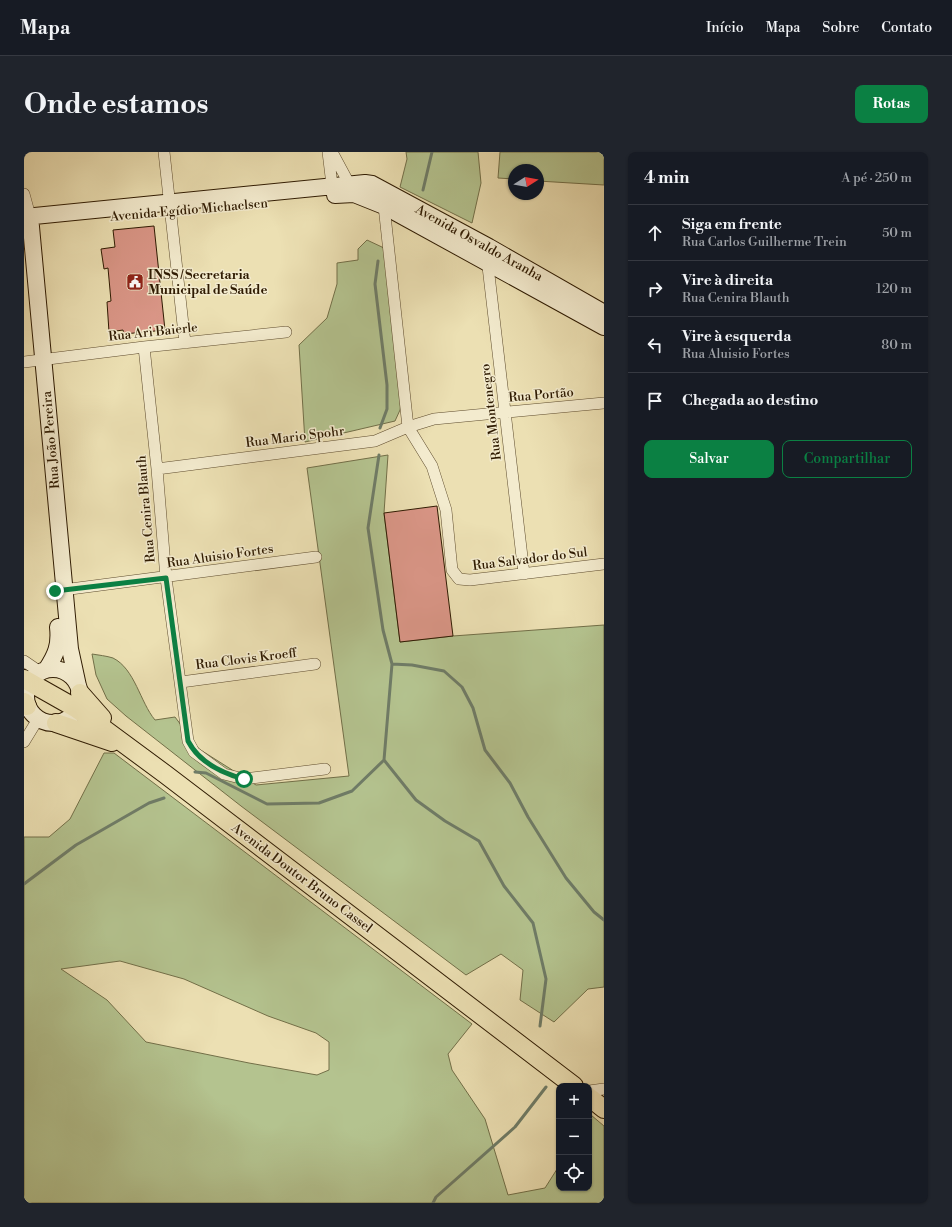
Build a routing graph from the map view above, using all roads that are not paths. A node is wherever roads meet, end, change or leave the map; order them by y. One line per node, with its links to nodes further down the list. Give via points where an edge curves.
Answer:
1 (164, 152): 8 (street)
2 (328, 152): 5 (street)
3 (332, 152): 4 (street)
4 (352, 189): 5 (main road, Avenida Egídio Michaelsen); 7 (main road, Avenida Osvaldo Aranha); 10 (main road, Avenida Osvaldo Aranha, via 365,183 372,184)
5 (333, 191): 8 (main road, Avenida Egídio Michaelsen)
6 (24, 194): 9 (street, Rua João Pereira)
7 (384, 206): 10 (main road, Avenida Osvaldo Aranha); 21 (street)
8 (170, 207): 9 (main road, Avenida Egídio Michaelsen); 15 (street)
9 (27, 221): 17 (main road, Rua João Pereira)
10 (488, 255): 12 (main road, Avenida Osvaldo Aranha); 13 (main road, Avenida Osvaldo Aranha); 19 (street, Rua Montenegro)
11 (24, 265): 17 (main road, Rua João Pereira)
12 (604, 313)
13 (604, 327)
14 (286, 332): 15 (street, Rua Ari Baierle)
15 (185, 343): 16 (street, Rua Ari Baierle)
16 (144, 347): 17 (street, Rua Ari Baierle); 22 (street, Rua Cenira Blauth)
17 (33, 360): 27 (main road, Rua João Pereira)
18 (604, 403): 19 (street, Rua Portão)
19 (505, 412): 20 (street, Rua Portão); 25 (street, Rua Montenegro)
20 (434, 419): 21 (street, Rua Mario Spohr)
21 (408, 427): 22 (street, Rua Mario Spohr, via 375,441); 25 (street, Rua Salvador do Sul, via 432,466 446,510 452,570 459,579)
22 (157, 469): 26 (street, Rua Cenira Blauth)
23 (316, 557): 26 (street, Rua Aluisio Fortes)
24 (604, 564): 25 (street, Rua Salvador do Sul)
25 (524, 574)
26 (166, 578): 27 (street, Rua Aluisio Fortes); 31 (street, Rua Cenira Blauth)
27 (60, 590): 30 (main road, Rua João Pereira, via 59,645 56,655); 32 (main road, Rua João Pereira)
28 (24, 661): 30 (street)
29 (315, 664): 31 (street, Rua Clovis Kroeff)
30 (35, 675): 32 (main road); 32 (main road, via 59,669 70,675); 33 (main road, via 26,697)
31 (181, 682): 37 (street, Rua Cenira Blauth, via 188,741 194,752 224,774 244,779)
32 (78, 696): 34 (main road, via 65,721); 36 (main road)
33 (30, 709): 34 (main road, via 47,723); 35 (street)
34 (56, 723): 36 (main road)
35 (24, 742)
36 (128, 747): 38 (main road, Avenida Doutor Bruno Cassel)
37 (326, 769)
38 (570, 1083)
39 (604, 1089): 40 (street)
40 (592, 1091)
41 (592, 1099): 42 (main road)
42 (604, 1109)

